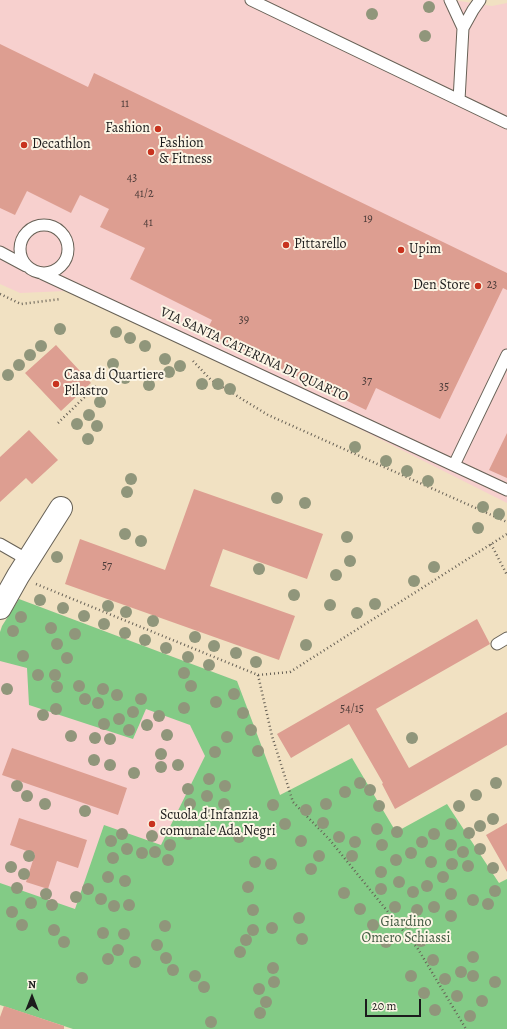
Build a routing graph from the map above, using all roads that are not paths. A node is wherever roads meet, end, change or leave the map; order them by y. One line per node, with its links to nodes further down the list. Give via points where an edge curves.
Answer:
1 (251, 0): 5 (lane)
2 (450, 0): 4 (lane)
3 (480, 0): 4 (lane)
4 (464, 28): 5 (lane)
5 (459, 100): 6 (lane)
6 (507, 123)
7 (0, 252): 8 (lane)
8 (26, 266): 9 (lane); 9 (lane, via 20,251 24,235 36,227 51,226 67,241 67,256 57,269)
9 (41, 273): 11 (lane, VIA SANTA CATERINA DI QUARTO)
10 (507, 355): 11 (lane)
11 (454, 465): 12 (lane, VIA SANTA CATERINA DI QUARTO)
12 (507, 490)
13 (61, 508): 15 (street)
14 (0, 544): 15 (lane)
15 (23, 568): 16 (street)
16 (0, 608)
17 (507, 638): 18 (lane)
18 (497, 644)

